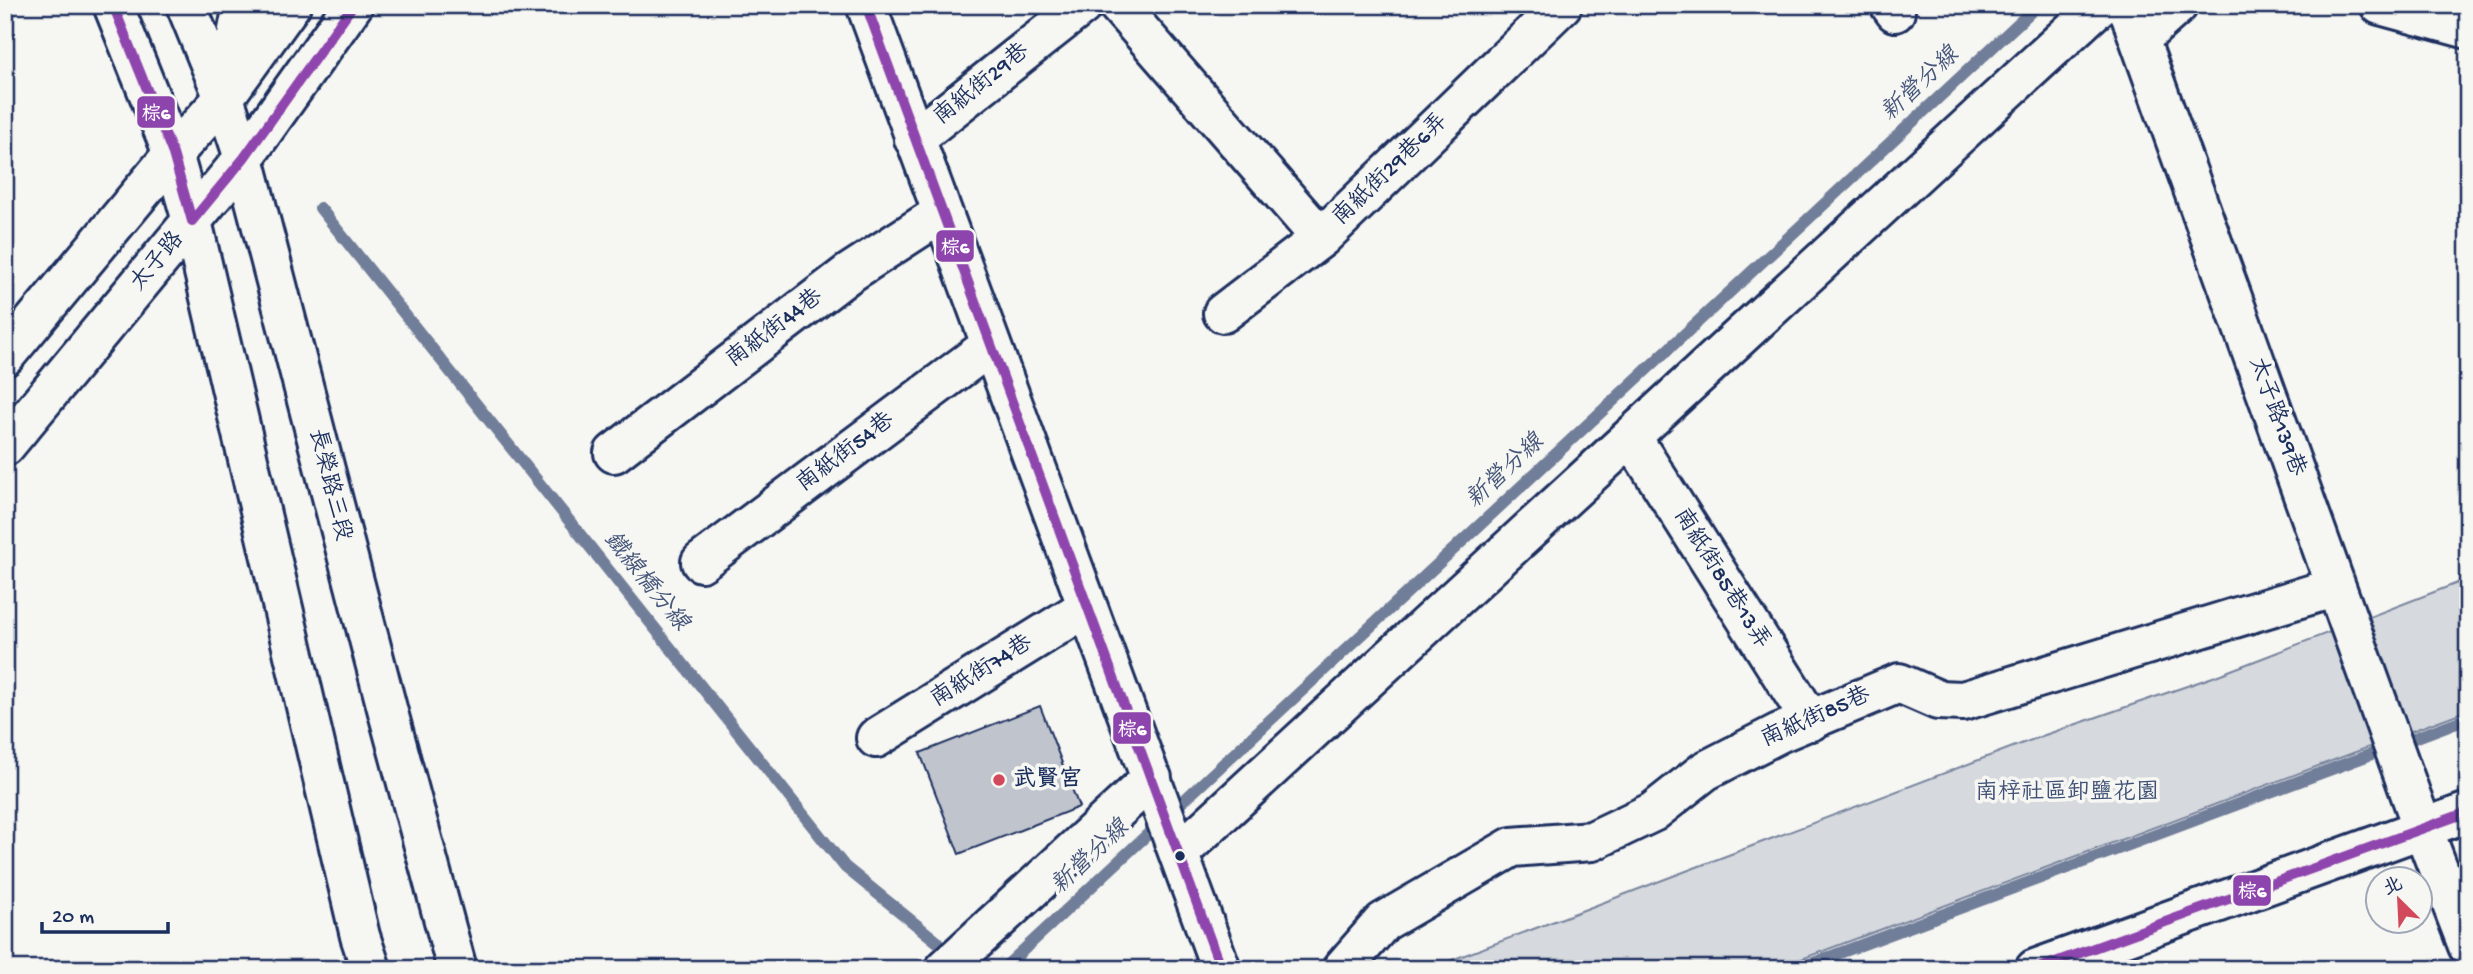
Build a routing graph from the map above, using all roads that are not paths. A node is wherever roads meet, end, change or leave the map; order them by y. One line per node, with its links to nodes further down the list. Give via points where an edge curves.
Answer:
1 (113, 5): 17 (street)
2 (186, 5): 15 (street, 長榮路三段)
3 (243, 5): 15 (street)
4 (291, 5): 15 (street)
5 (353, 5): 18 (street, 太子路)
6 (866, 5): 16 (street)
7 (1083, 5): 16 (street, 南紙街29巷)
8 (1118, 5): 21 (street, 南紙街29巷6弄)
9 (1562, 5): 21 (street, 南紙街29巷6弄)
10 (2100, 5): 25 (street)
11 (2178, 5): 13 (street)
12 (2380, 5): 14 (street)
13 (2134, 22): 29 (street, 太子路139巷)
14 (2468, 29)
15 (224, 98): 17 (street); 18 (street, 長榮路三段)
16 (914, 139): 19 (street)
17 (173, 154): 20 (street); 24 (street)
18 (244, 158): 20 (street, 太子路); 40 (street, 長榮路三段)
19 (942, 214): 23 (street); 27 (street, 南紙街44巷, via 848,274)
20 (192, 220): 26 (street, 太子路); 39 (street)
21 (1321, 238): 22 (street)
22 (1223, 313)
23 (990, 345): 28 (street, 南紙街54巷); 30 (street)
24 (5, 356)
25 (1632, 438): 31 (street, 南紙街85巷13弄); 36 (street)
26 (5, 446)
27 (614, 453)
28 (701, 562)
29 (2336, 587): 31 (street, 南紙街85巷, via 1963,701 1938,700 1899,683); 35 (street, 太子路139巷)
30 (1087, 607): 32 (street, 南紙街74巷); 33 (street)
31 (1811, 720): 42 (street, 南紙街85巷, via 1705,771 1653,812 1592,841 1512,847 1383,922)
32 (876, 738)
33 (1152, 778): 36 (street); 38 (street)
34 (2468, 812): 35 (street)
35 (2423, 829): 37 (street, 太子路139巷); 43 (street)
36 (1179, 853): 41 (street)
37 (2468, 946)
38 (955, 960)
39 (371, 969)
40 (457, 969)
41 (1221, 969)
42 (1342, 969)
43 (2035, 969)

